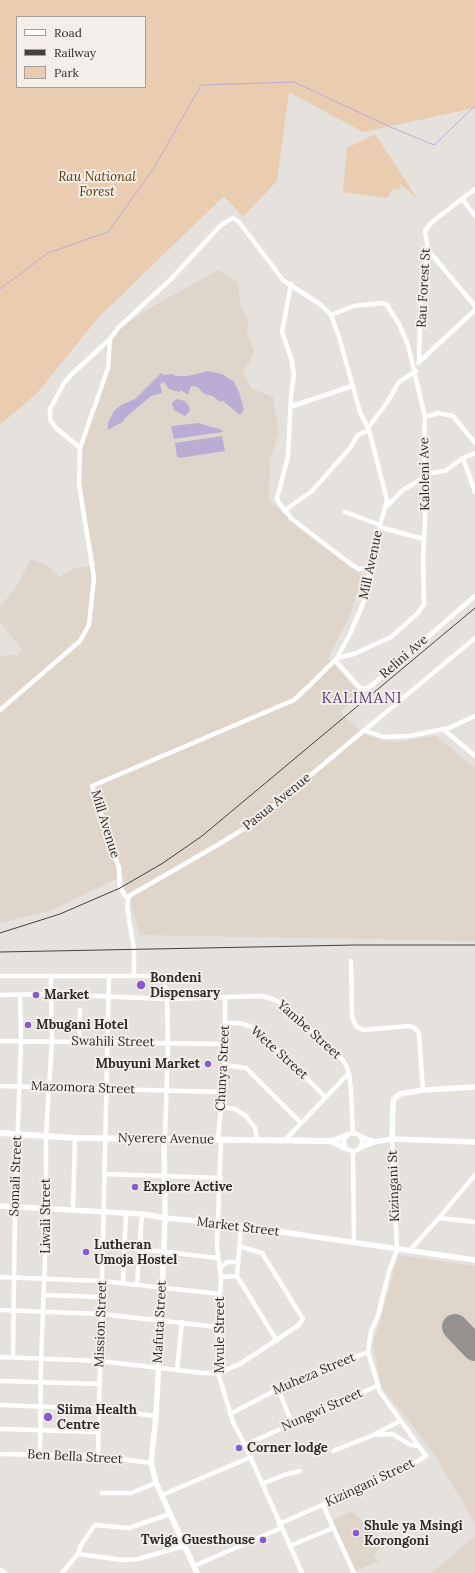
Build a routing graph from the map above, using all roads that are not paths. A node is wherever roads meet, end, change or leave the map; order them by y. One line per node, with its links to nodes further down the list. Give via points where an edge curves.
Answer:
1 (475, 189): 2 (street, Rau Forest St)
2 (462, 199): 3 (street); 4 (street, Rau Forest St, via 427,227 425,235)
3 (475, 216)
4 (428, 250): 6 (street); 10 (street, Rau Forest St, via 421,291)
5 (291, 284): 8 (street, Mill Avenue, via 321,305); 9 (street, Mill Avenue, via 283,280 239,222 230,218 171,279 118,328); 13 (street, via 282,329 294,374)
6 (475, 306)
7 (475, 310): 10 (street)
8 (330, 315): 11 (street, Kaloleni Ave, via 347,308 385,303 403,332); 12 (street, Mill Avenue, via 339,337)
9 (110, 339): 17 (street, via 108,368); 17 (street, via 64,383 50,409 50,419 55,427)
10 (419, 362): 11 (street)
11 (415, 369): 14 (street, Kaloleni Ave); 15 (street, via 399,382)
12 (352, 386): 13 (street); 15 (street, Mill Avenue, via 360,412)
13 (290, 407): 23 (street, via 288,457 277,498)
14 (425, 417): 16 (street, via 438,413 453,416); 20 (street, Kaloleni Ave)
15 (369, 429): 22 (street, Mill Avenue, via 386,492); 23 (street, via 358,436 312,491)
16 (475, 443)
17 (80, 448): 31 (street, via 79,480 94,578 93,599 86,631 80,641)
18 (475, 453): 19 (street)
19 (463, 458): 20 (street, via 445,471); 21 (street)
20 (423, 476): 22 (street, via 403,490); 26 (street, Kaloleni Ave, via 426,502)
21 (475, 492)
22 (386, 507): 25 (street, Mill Avenue)
23 (284, 511): 27 (street, via 352,565 359,569)
24 (345, 512): 25 (street)
25 (380, 526): 26 (street); 27 (street, Mill Avenue)
26 (424, 539): 30 (street, Kaloleni Ave, via 424,604 421,609 391,637 354,654)
27 (371, 569): 30 (street, Mill Avenue, via 364,601)
28 (475, 596): 30 (street, Relini Ave, via 365,689 360,688)
29 (475, 638): 34 (street, Pasua Avenue)
30 (336, 659): 36 (street, Mill Avenue, via 294,700 92,786 119,868 120,888)
31 (0, 710)
32 (475, 716): 33 (street)
33 (443, 729): 34 (street, via 396,737 383,737); 35 (street)
34 (364, 730): 36 (street, Pasua Avenue, via 253,823 222,844)
35 (475, 756)
36 (127, 898): 41 (street, via 126,907 134,950)
37 (351, 961): 64 (street, via 352,1018 356,1026 363,1030 410,1026 416,1028 419,1034)
38 (0, 976): 39 (street)
39 (51, 976): 40 (street); 43 (street, Liwali Street)
40 (109, 976): 41 (street); 45 (street, Mission Street)
41 (134, 976): 47 (street, via 164,979)
42 (20, 994): 43 (street, Yambe Street); 44 (street, Yambe Street); 51 (street, Somali Street)
43 (50, 994): 45 (street, Yambe Street); 52 (street, Liwali Street)
44 (0, 995)
45 (109, 997): 47 (street, Yambe Street); 54 (street, Mission Street)
46 (225, 997): 47 (street, Yambe Street); 49 (street, Chunya Street); 58 (street, Yambe Street, via 262,996 284,1005 342,1059)
47 (167, 999): 55 (street)
48 (80, 1010): 53 (street)
49 (226, 1023): 56 (street, Chunya Street); 67 (street, Wete Street, via 240,1023 252,1027)
50 (0, 1041): 51 (street, Swahili Street)
51 (21, 1041): 52 (street, Swahili Street); 60 (street, Somali Street)
52 (52, 1041): 53 (street, Swahili Street); 61 (street, Liwali Street)
53 (79, 1042): 54 (street, Swahili Street)
54 (108, 1042): 55 (street, Swahili Street); 63 (street, Mission Street)
55 (168, 1044): 56 (street, Swahili Street); 65 (street)
56 (225, 1044): 57 (street, Chunya Street)
57 (225, 1065): 66 (street, Chunya Street); 69 (street, via 246,1068)
58 (349, 1073): 67 (street); 71 (street, Yambe Street)
59 (0, 1086): 60 (street, Mazomora Street)
60 (20, 1086): 61 (street, Mazomora Street); 72 (street, Somali Street)
61 (49, 1087): 63 (street, Mazomora Street); 73 (street, Liwali Street)
62 (475, 1087): 64 (street, Kizingani St)
63 (106, 1089): 65 (street, Mazomora Street); 77 (street, Mission Street)
64 (423, 1090): 80 (street, Kizingani St, via 403,1092 396,1096 393,1104)
65 (166, 1091): 66 (street, Mazomora Street); 78 (street)
66 (222, 1092): 68 (street, Chunya Street)
67 (325, 1097): 69 (street)
68 (222, 1107): 79 (street, Chunya Street); 81 (street, via 235,1109 246,1116 255,1128)
69 (300, 1122): 82 (street)
70 (0, 1133): 72 (main road, Nyerere Avenue)
71 (353, 1134): 74 (street); 75 (street)
72 (18, 1135): 73 (main road, Nyerere Avenue); 94 (street, Somali Street)
73 (46, 1136): 76 (main road, Nyerere Avenue); 95 (street, Liwali Street)
74 (346, 1136): 83 (main road); 87 (street)
75 (361, 1137): 84 (street); 86 (street)
76 (75, 1138): 77 (main road, Nyerere Avenue); 96 (street)
77 (105, 1138): 78 (main road, Nyerere Avenue); 89 (street, Mission Street)
78 (165, 1138): 79 (main road, Nyerere Avenue); 90 (street, Mafuta Street)
79 (220, 1139): 81 (main road, Nyerere Avenue); 92 (street, Chunya Street)
80 (392, 1139): 84 (street); 85 (street); 110 (street, Kizingani St)
81 (257, 1140): 82 (main road, Nyerere Avenue)
82 (285, 1140): 83 (main road, Nyerere Avenue)
83 (331, 1141): 87 (main road)
84 (374, 1142): 86 (street)
85 (475, 1142)
86 (361, 1147): 88 (street, via 358,1151)
87 (345, 1148): 88 (street)
88 (352, 1152): 105 (street)
89 (105, 1174): 90 (street); 97 (street, Mission Street)
90 (165, 1175): 92 (street); 100 (street, Mafuta Street)
91 (475, 1175): 101 (street)
92 (221, 1178): 103 (street, Chunya Street)
93 (0, 1206): 94 (street, Market Street)
94 (15, 1207): 95 (street, Market Street); 120 (street, Somali Street)
95 (46, 1208): 96 (street, Market Street); 121 (street, Liwali Street)
96 (73, 1210): 97 (street, Market Street)
97 (104, 1211): 98 (street, Market Street); 106 (street, Mission Street)
98 (126, 1213): 99 (street, Market Street); 108 (street)
99 (142, 1214): 100 (street, Market Street); 109 (street)
100 (165, 1218): 103 (street, Market Street); 112 (street, Mafuta Street)
101 (440, 1218): 102 (street); 111 (street)
102 (475, 1222)
103 (220, 1223): 104 (street, Market Street); 113 (street, Mvule Street)
104 (241, 1226): 105 (street, Market Street); 107 (street)
105 (354, 1242): 110 (street, Market Street)
106 (104, 1245): 108 (street); 122 (street, Mission Street)
107 (239, 1246): 115 (street); 136 (street, via 262,1253 303,1319 299,1326)
108 (125, 1247): 109 (street); 123 (street)
109 (139, 1250): 112 (street); 124 (street)
110 (397, 1250): 111 (street, Market Street); 137 (street, Kizingani St, via 378,1316 371,1331)
111 (410, 1250): 114 (street, Market Street)
112 (163, 1253): 113 (street); 125 (street, Mafuta Street)
113 (218, 1258): 116 (street, Mvule Street)
114 (475, 1260)
115 (238, 1262): 116 (street, via 227,1262); 117 (street)
116 (220, 1268): 119 (street, Mvule Street)
117 (236, 1276): 119 (street); 136 (street)
118 (0, 1277): 120 (street)
119 (221, 1277): 126 (street, Mvule Street)
120 (14, 1278): 121 (street); 130 (street, Somali Street)
121 (45, 1278): 122 (street); 127 (street, Liwali Street)
122 (102, 1281): 123 (street); 128 (street, Mission Street)
123 (123, 1283): 124 (street)
124 (137, 1284): 125 (street)
125 (162, 1288): 126 (street); 133 (street, Mafuta Street)
126 (220, 1294): 135 (street, Mvule Street)
127 (45, 1295): 128 (street); 131 (street, Liwali Street)
128 (101, 1297): 132 (street, Mission Street)
129 (0, 1310): 130 (street)
130 (14, 1310): 131 (street); 139 (street, Somali Street)
131 (44, 1310): 132 (street); 140 (street, Liwali Street)
132 (101, 1314): 133 (street); 141 (street, Mission Street)
133 (161, 1320): 134 (street); 142 (street, Mafuta Street)
134 (182, 1322): 135 (street); 143 (street)
135 (218, 1327): 144 (street, Mvule Street)
136 (277, 1341): 144 (street, via 240,1364)
137 (368, 1352): 148 (street, Muheza Street); 149 (street, Muheza Street)
138 (0, 1357): 139 (street)
139 (13, 1357): 140 (street)
140 (41, 1360): 141 (street); 146 (street, Liwali Street)
141 (100, 1361): 142 (street); 147 (street, Mission Street)
142 (157, 1368): 143 (street); 154 (street, Mafuta Street)
143 (177, 1369): 144 (street)
144 (218, 1373): 153 (street, Mvule Street)
145 (0, 1381): 146 (street)
146 (42, 1383): 147 (street); 151 (street, Liwali Street)
147 (99, 1384): 152 (street, Mission Street)
148 (377, 1386): 155 (street, Kizingani Street); 156 (street, Nungwi Street)
149 (278, 1389): 153 (street, Muheza Street); 156 (street)
150 (0, 1405): 151 (street)
151 (41, 1406): 152 (street); 158 (street, Liwali Street)
152 (99, 1409): 154 (street); 159 (street, Mission Street)
153 (230, 1414): 161 (street, Mvule Street)
154 (156, 1416): 168 (street, Mafuta Street)
155 (400, 1421): 160 (street); 162 (street, Kizingani Street)
156 (292, 1423): 161 (street, Nungwi Street)
157 (0, 1429): 158 (street)
158 (41, 1430): 159 (street); 165 (street, Liwali Street)
159 (98, 1432): 166 (street, Mission Street)
160 (371, 1436): 162 (street, via 392,1434 411,1445); 163 (street)
161 (245, 1445): 167 (street, Mvule Street)
162 (418, 1446): 174 (street, Kizingani Street, via 426,1456 413,1465)
163 (333, 1451)
164 (0, 1454): 165 (street, Ben Bella Street)
165 (40, 1455): 166 (street, Ben Bella Street)
166 (98, 1456): 168 (street, Ben Bella Street)
167 (251, 1457): 171 (street, Mvule Street); 173 (street)
168 (151, 1461): 170 (street)
169 (300, 1471): 171 (street)
170 (156, 1483): 172 (street, via 135,1492); 173 (street)
171 (262, 1484): 176 (street, Mvule Street)
172 (102, 1493)
173 (162, 1495): 175 (street)
174 (323, 1505): 176 (street, Kizingani Street); 177 (street)
175 (170, 1514): 178 (street); 180 (street, via 128,1528 95,1525)
176 (280, 1526): 179 (street, Mvule Street); 181 (street, Kizingani Street)
177 (333, 1528): 179 (street); 189 (street)
178 (184, 1546): 180 (street, via 143,1559 131,1560); 181 (street)
179 (290, 1546): 182 (street, Mvule Street)
180 (78, 1554): 185 (street)
181 (194, 1566): 186 (street)
182 (299, 1566): 187 (street); 188 (street, Mvule Street)
183 (0, 1570): 184 (street)
184 (5, 1573)
185 (62, 1573)
186 (197, 1573)
187 (295, 1573)
188 (302, 1573)
189 (354, 1573)

